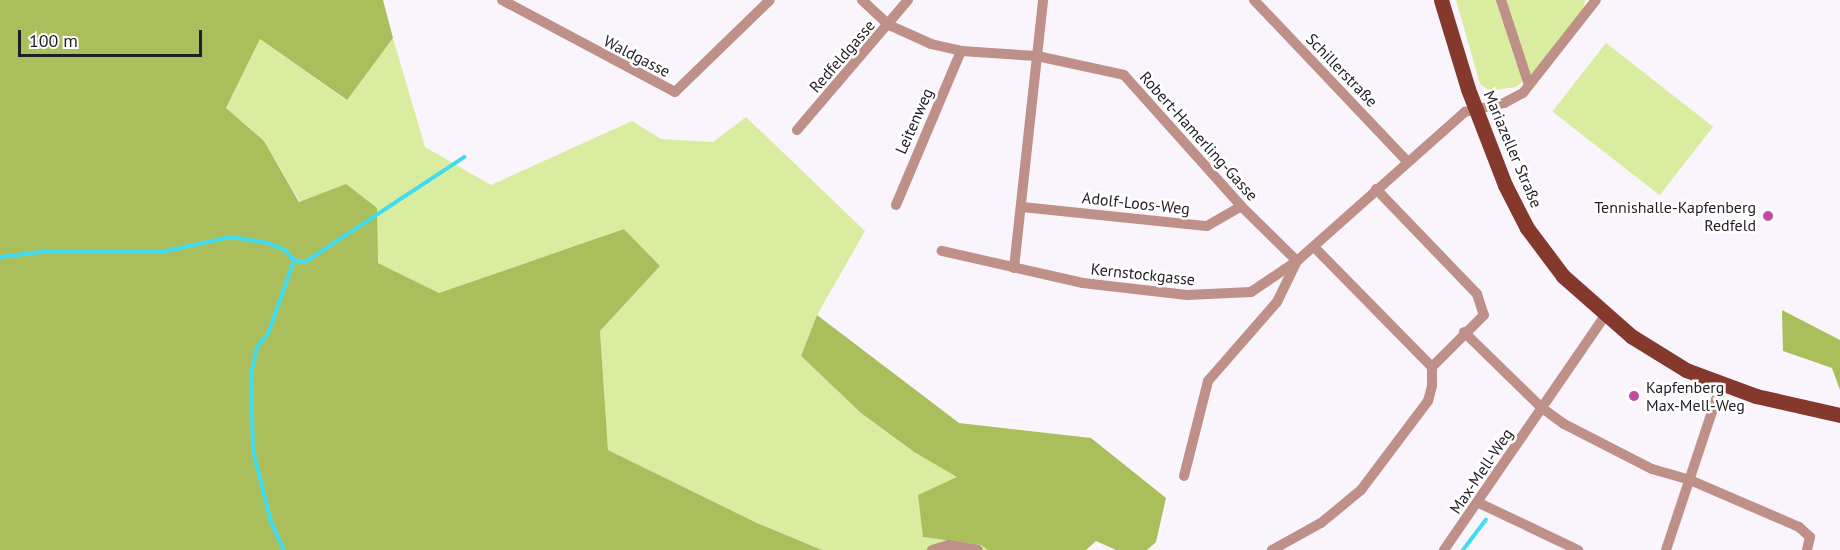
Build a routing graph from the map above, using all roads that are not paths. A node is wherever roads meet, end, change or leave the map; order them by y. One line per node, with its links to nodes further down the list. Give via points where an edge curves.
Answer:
1 (502, 0): 2 (street, Waldgasse, via 675,92)
2 (770, 0)
3 (862, 0): 10 (street, Robert-Hamerling-Gasse)
4 (908, 0): 10 (street, Redfeldgasse)
5 (1043, 0): 12 (street)
6 (1254, 0): 16 (street, Schillerstraße)
7 (1441, 0): 14 (main road, Mariazeller Straße)
8 (1501, 0): 13 (street)
9 (1596, 0): 13 (street, Kernstockgasse)
10 (889, 25): 11 (street, Robert-Hamerling-Gasse); 15 (street, Redfeldgasse)
11 (961, 51): 12 (street, Robert-Hamerling-Gasse); 18 (street, Leitenweg)
12 (1037, 56): 19 (street, Robert-Hamerling-Gasse, via 1124,75); 20 (street)
13 (1529, 85): 14 (street, Kernstockgasse, via 1518,97)
14 (1476, 110): 16 (street, Kernstockgasse, via 1465,112); 25 (main road, Mariazeller Straße, via 1505,185 1527,228 1563,276)
15 (796, 130)
16 (1407, 161): 17 (street, Kernstockgasse)
17 (1376, 189): 21 (street, Kernstockgasse); 26 (street, via 1477,294 1484,315)
18 (896, 204)
19 (1241, 206): 20 (street, Adolf-Loos-Weg, via 1208,226); 23 (street, Robert-Hamerling-Gasse)
20 (1022, 207): 24 (street)
21 (1314, 247): 23 (street, Kernstockgasse); 27 (street)
22 (942, 251): 24 (street, Kernstockgasse)
23 (1297, 261): 24 (street, Kernstockgasse, via 1251,292 1187,295 1083,283); 31 (street, via 1277,302 1208,381)
24 (1014, 268)
25 (1605, 316): 28 (main road, Mariazeller Straße, via 1686,369); 29 (street, Max-Mell-Weg)
26 (1464, 332): 27 (street); 29 (street)
27 (1432, 367): 36 (street, via 1428,401 1361,490 1321,523)
28 (1721, 386): 30 (main road, Mariazeller Straße); 32 (street)
29 (1542, 408): 32 (street, via 1613,452); 33 (street, Max-Mell-Weg)
30 (1840, 415)
31 (1184, 476)
32 (1690, 480): 39 (street); 40 (street, via 1799,527 1810,537)
33 (1479, 503): 37 (street, Max-Mell-Weg); 38 (street)
34 (932, 550): 35 (street, via 948,545)
35 (978, 550)
36 (1272, 550)
37 (1444, 550)
38 (1578, 550)
39 (1666, 550)
40 (1807, 550)

